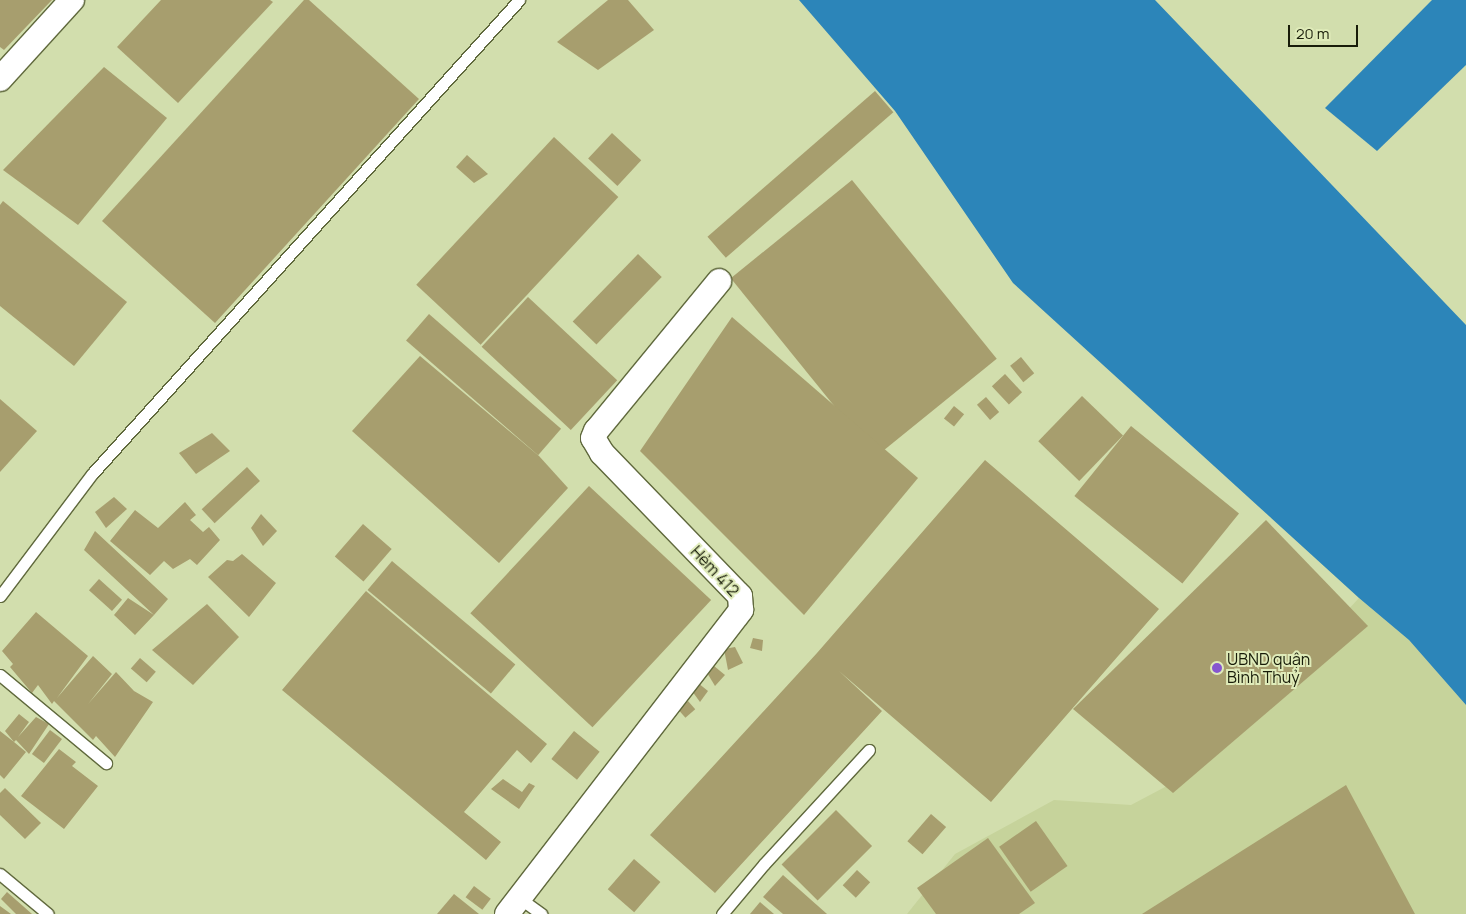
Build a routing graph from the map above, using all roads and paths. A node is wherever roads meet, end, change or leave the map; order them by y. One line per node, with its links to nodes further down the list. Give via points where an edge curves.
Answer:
1 (72, 0): 3 (street)
2 (519, 0): 5 (lane, via 92,474)
3 (0, 79)
4 (719, 281): 10 (street, Hẻm 412, via 593,438 602,452 740,596 742,610)
5 (0, 596)
6 (0, 676): 8 (lane)
7 (869, 750): 13 (lane)
8 (106, 763)
9 (0, 874): 11 (lane)
10 (513, 905): 12 (lane)
11 (48, 914)
12 (541, 914)
13 (722, 914)

